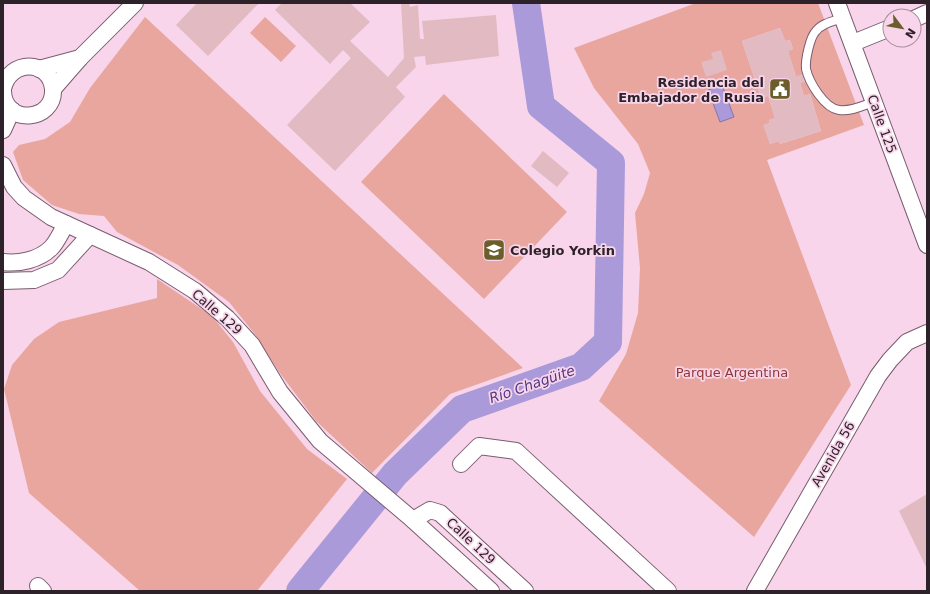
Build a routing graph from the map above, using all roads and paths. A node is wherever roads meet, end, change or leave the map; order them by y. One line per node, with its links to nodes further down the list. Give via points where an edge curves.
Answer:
1 (134, 3): 6 (street)
2 (837, 3): 3 (street, Calle 125)
3 (843, 18): 5 (street, Calle 125); 12 (lane, via 821,26 815,32 810,43 806,68 812,85 827,104 837,110 847,110)
4 (882, 31): 5 (street)
5 (853, 43): 12 (street, Calle 125)
6 (80, 58): 7 (street); 9 (street)
7 (39, 69): 8 (street, via 26,66); 9 (street, via 46,74)
8 (8, 73): 10 (street)
9 (53, 89): 13 (street, via 49,105 36,115 19,115)
10 (3, 90): 11 (street)
11 (3, 96): 13 (street)
12 (874, 102): 18 (street, Calle 125)
13 (12, 110): 14 (street)
14 (3, 130)
15 (3, 165): 16 (street, Calle 129, via 14,187 24,198 51,218)
16 (66, 224): 17 (street, Calle 129); 19 (street, via 50,248 34,259)
17 (90, 235): 20 (street, via 58,270 34,280); 23 (street, Calle 129, via 149,262 195,291 227,318 252,344 280,392 320,441)
18 (927, 245)
19 (3, 262)
20 (3, 281)
21 (927, 333): 27 (street, Avenida 56, via 907,342 878,376)
22 (461, 464): 26 (street, via 479,446 516,451)
23 (413, 520): 24 (street, Calle 129); 25 (street, Calle 129, via 430,510 440,513)
24 (490, 591)
25 (525, 591)
26 (668, 591)
27 (755, 591)

